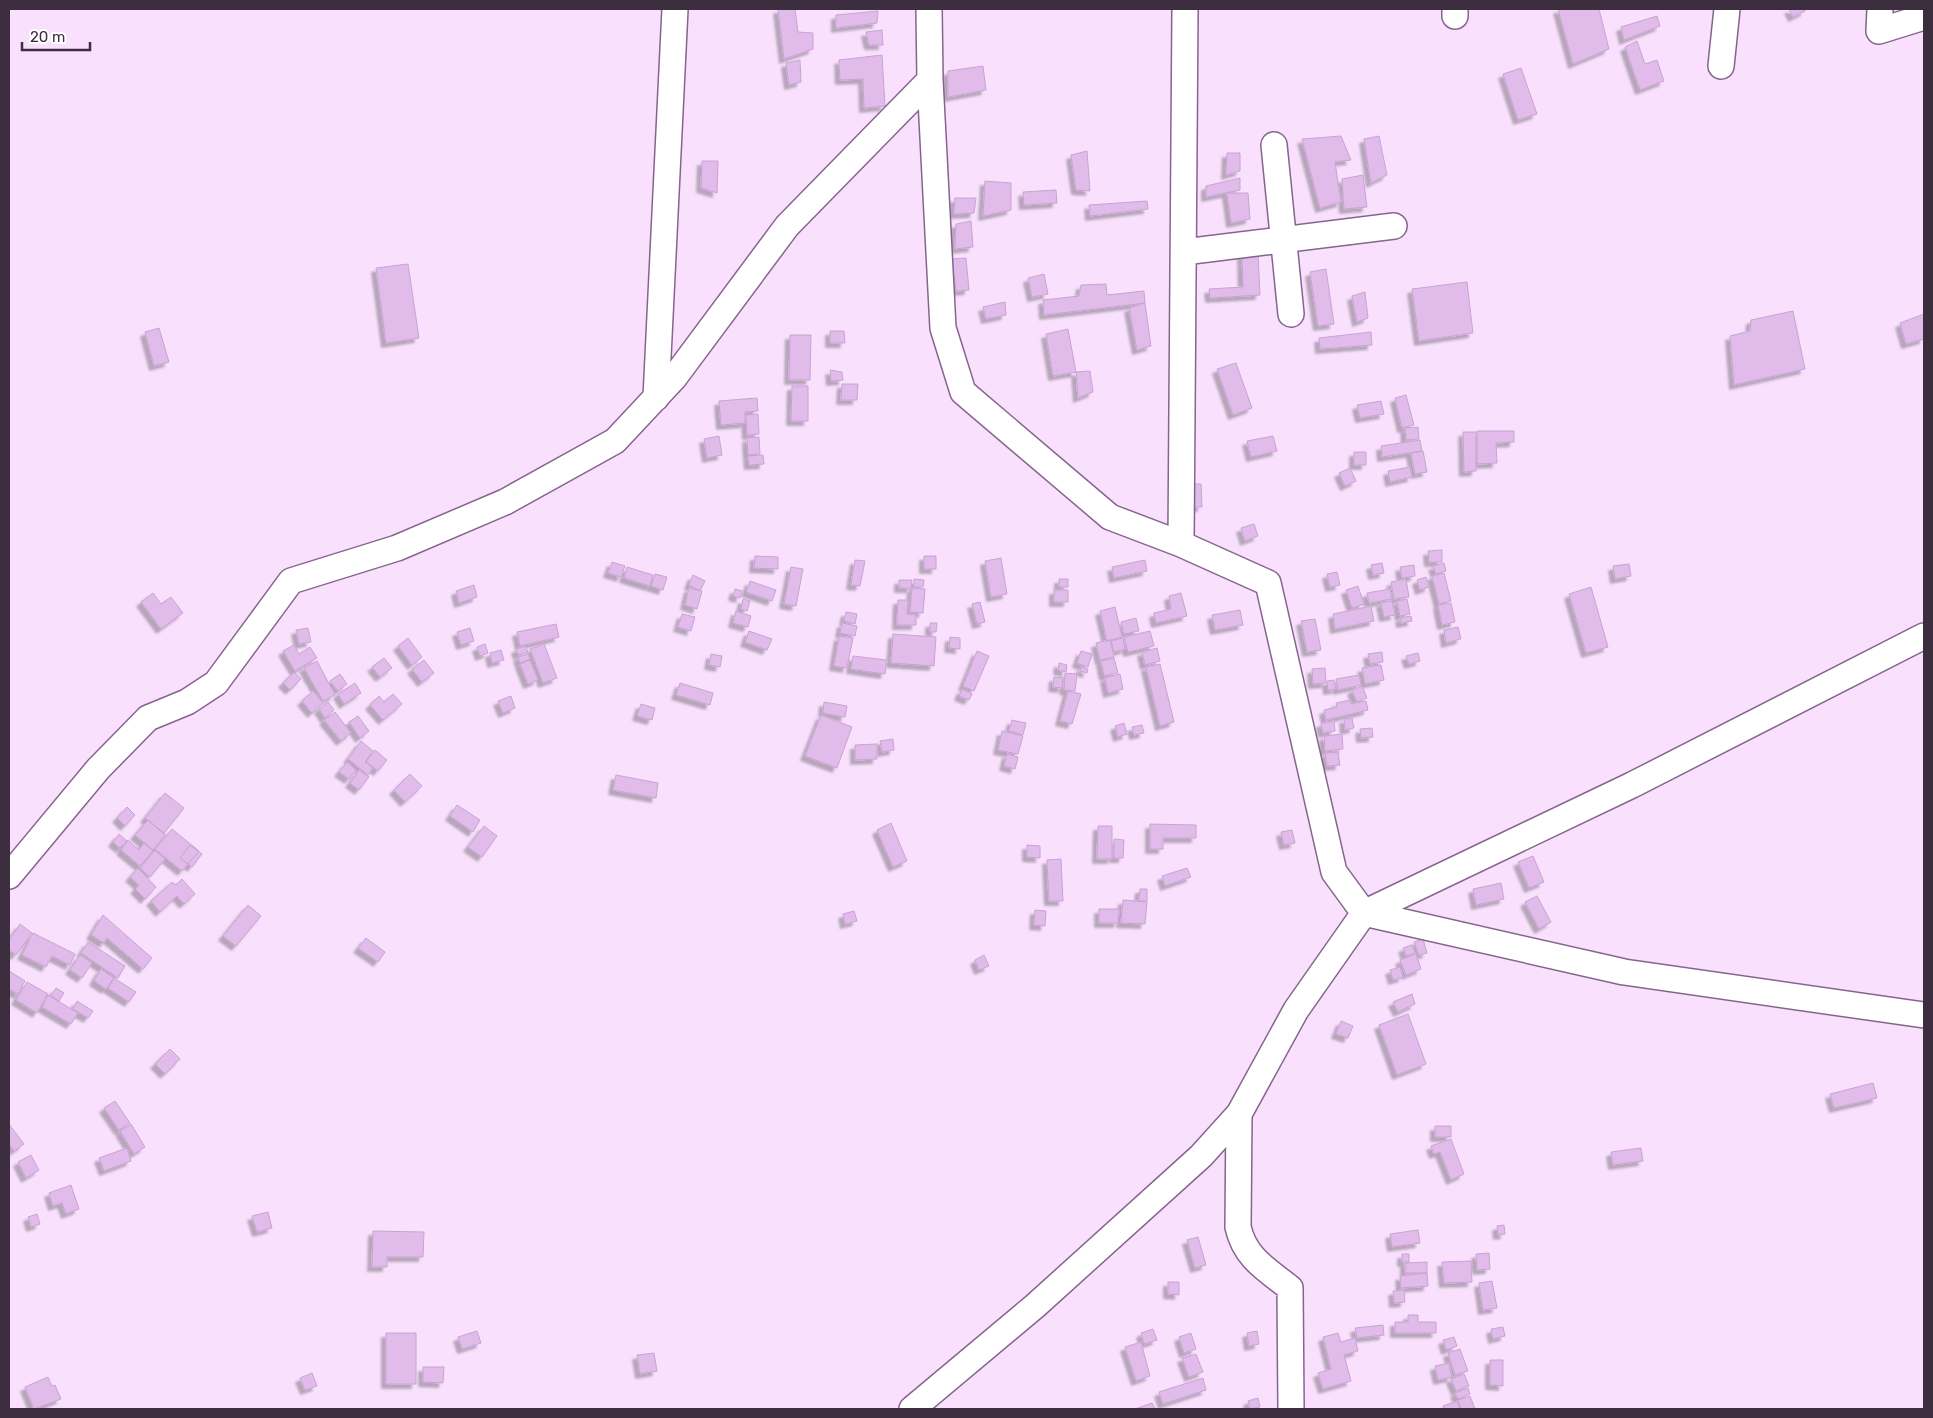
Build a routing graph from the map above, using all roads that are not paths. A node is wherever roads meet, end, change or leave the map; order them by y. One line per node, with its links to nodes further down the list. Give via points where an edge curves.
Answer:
1 (675, 9): 14 (street)
2 (929, 9): 8 (street)
3 (1186, 9): 12 (street)
4 (1727, 9): 7 (street)
5 (1880, 9): 6 (street, via 1880,31)
6 (1924, 17)
7 (1721, 66)
8 (930, 80): 14 (street, via 787,226); 15 (street, via 943,328 963,392 1110,517)
9 (1274, 145): 11 (street)
10 (1394, 226): 11 (street)
11 (1283, 240): 12 (street); 13 (street)
12 (1184, 252): 15 (street)
13 (1290, 314)
14 (656, 398): 17 (street, via 615,441 505,502 397,548 291,581 216,684 186,702 148,718 98,769)
15 (1181, 544): 18 (street, via 1268,583 1334,872)
16 (1924, 636): 18 (street, via 1632,785)
17 (9, 876)
18 (1364, 913): 19 (street, via 1624,972); 20 (street, via 1296,1010)
19 (1924, 1015)
20 (1239, 1114): 21 (street, via 1201,1156 1034,1306); 22 (street, via 1238,1227 1250,1257 1290,1288)
21 (912, 1409)
22 (1291, 1409)

